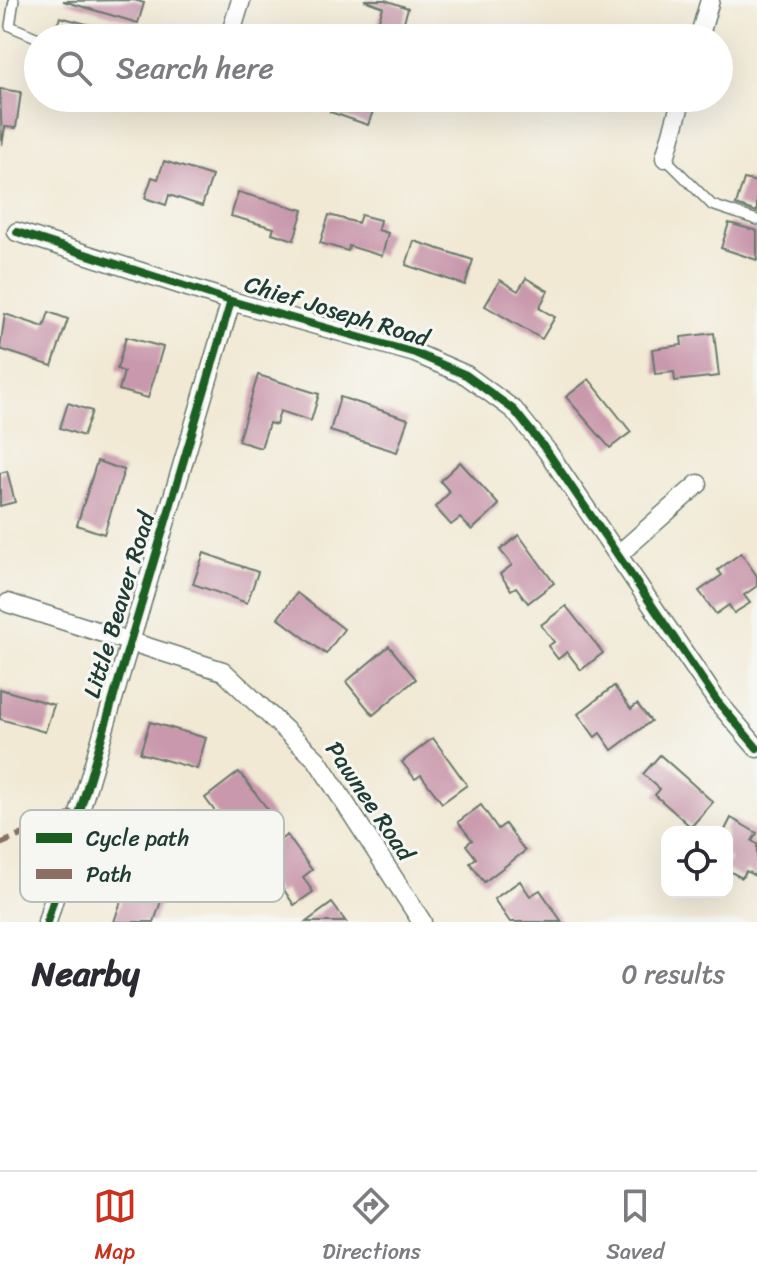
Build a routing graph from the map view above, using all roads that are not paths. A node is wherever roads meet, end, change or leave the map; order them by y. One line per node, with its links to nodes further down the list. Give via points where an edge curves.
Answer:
1 (14, 0): 6 (lane, via 10,26)
2 (241, 0): 4 (street)
3 (710, 0): 5 (street)
4 (234, 24)
5 (703, 24)
6 (24, 32)
7 (678, 112): 8 (street)
8 (665, 158): 9 (lane, via 712,205)
9 (757, 220)
10 (17, 232): 11 (street, Chief Joseph Road)
11 (231, 301): 13 (street, Chief Joseph Road, via 415,353 466,375 514,410); 15 (street, Little Beaver Road)
12 (698, 484): 13 (street)
13 (619, 554): 16 (street, Chief Joseph Road, via 717,701)
14 (8, 603): 15 (street, Pawnee Road)
15 (129, 641): 17 (street, Little Beaver Road); 20 (street, Pawnee Road, via 223,671 317,760)
16 (757, 748)
17 (80, 810)
18 (53, 902): 19 (street, Little Beaver Road)
19 (47, 922)
20 (422, 922)

